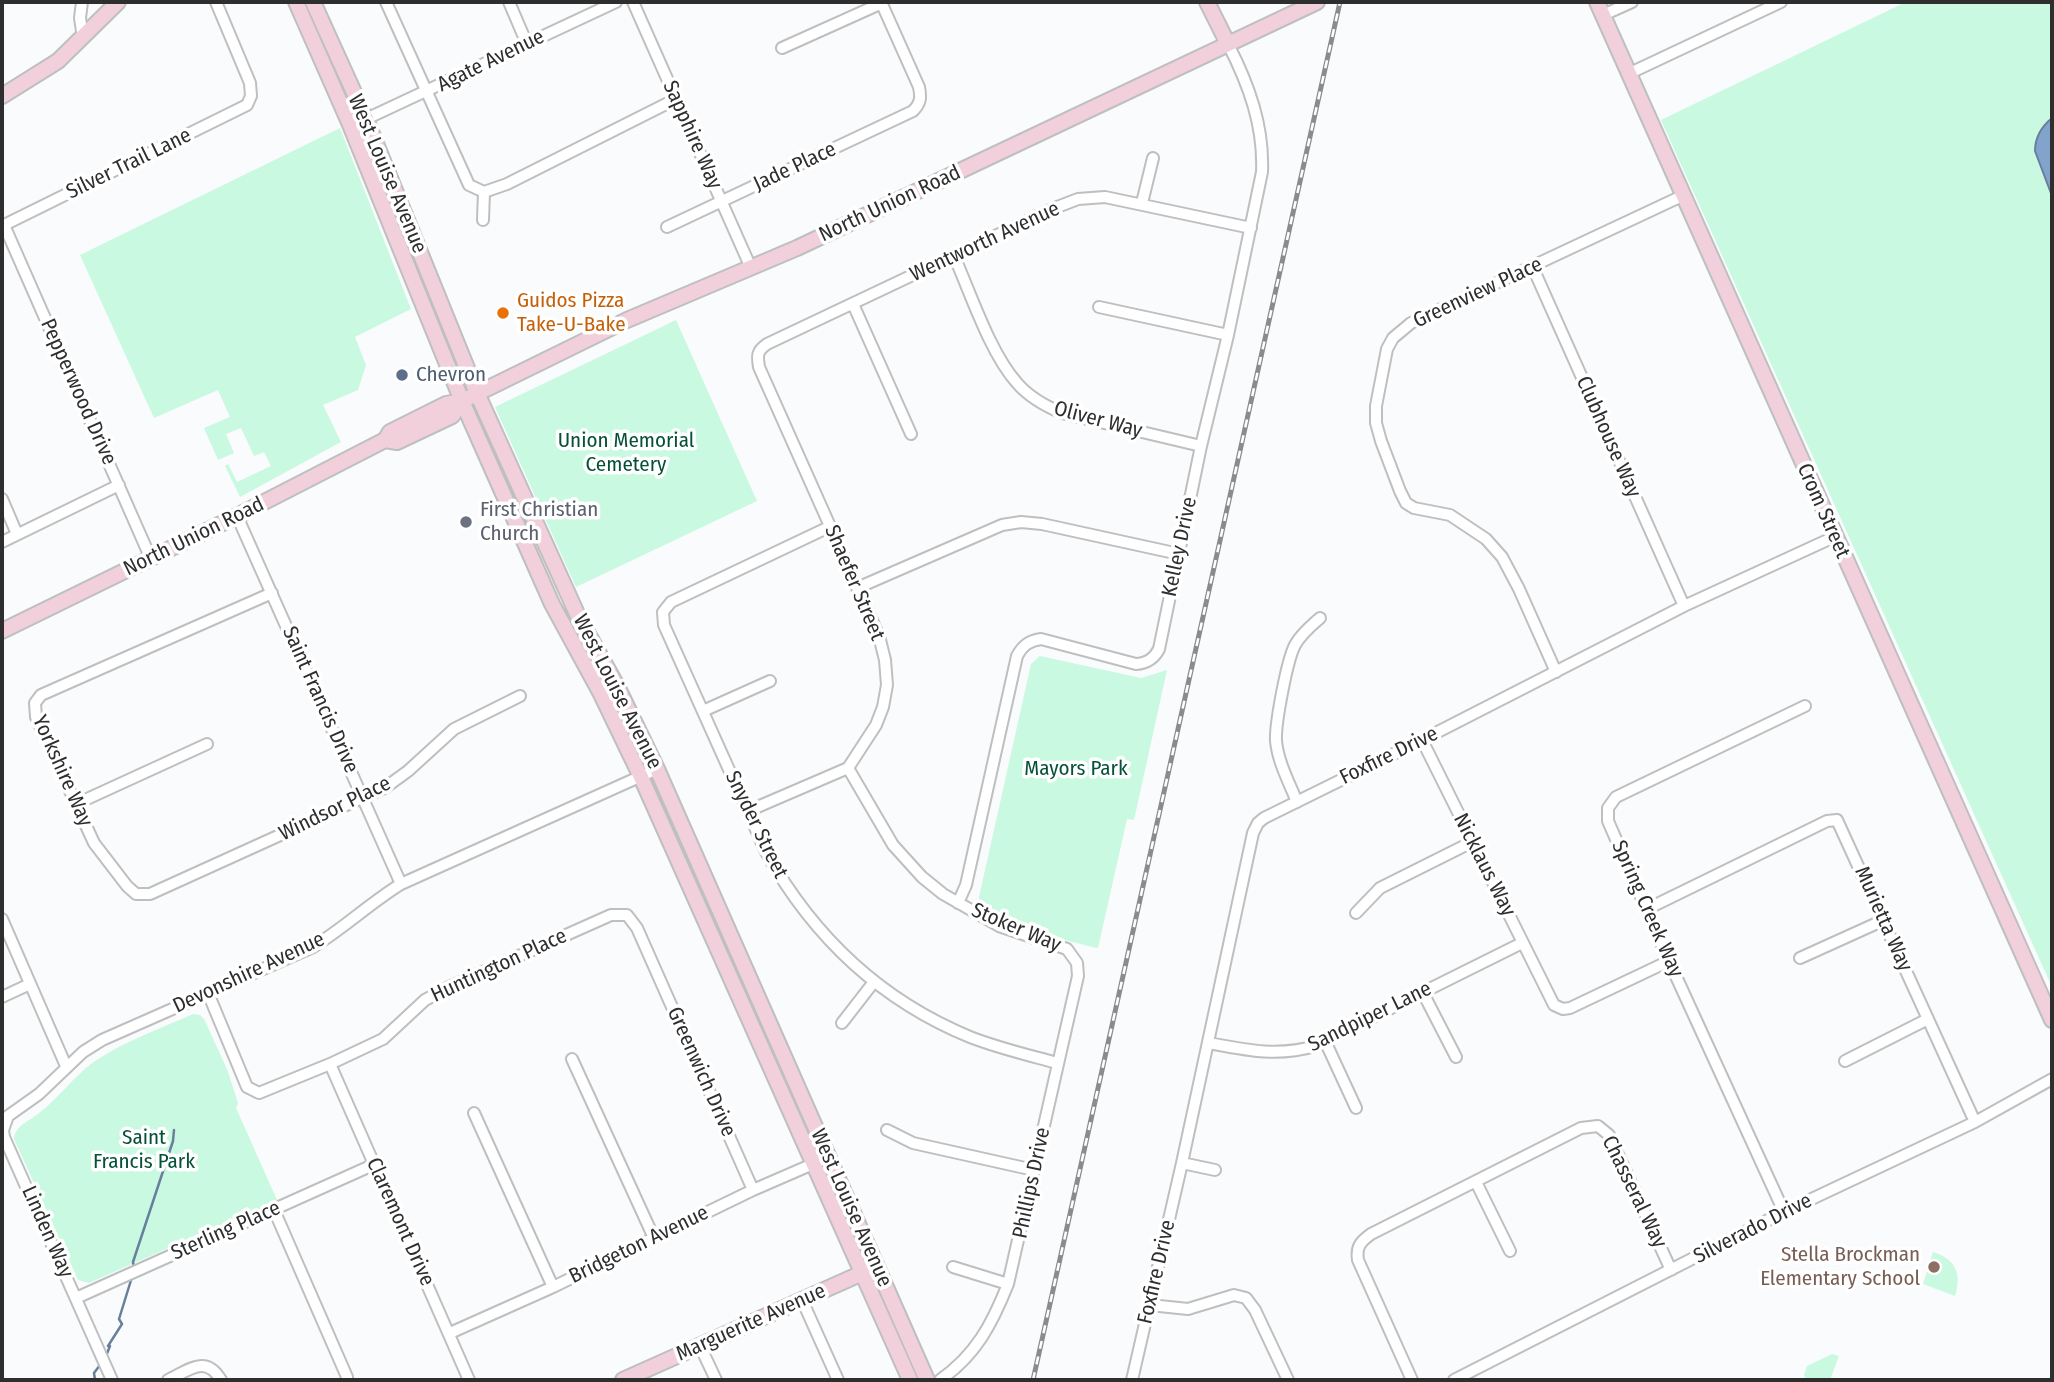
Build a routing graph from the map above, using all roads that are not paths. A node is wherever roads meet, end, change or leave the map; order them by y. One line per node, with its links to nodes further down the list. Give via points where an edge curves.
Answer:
1 (82, 2): 16 (street)
2 (118, 2): 16 (street)
3 (216, 2): 31 (street, Silver Trail Lane, via 248,75 251,96 247,105)
4 (296, 2): 42 (street, West Louise Avenue)
5 (313, 2): 24 (street, West Louise Avenue)
6 (386, 2): 21 (street)
7 (509, 2): 17 (street)
8 (616, 2): 17 (street, Agate Avenue)
9 (634, 2): 23 (street, Sapphire Way)
10 (881, 2): 19 (street); 28 (street, Jade Place, via 919,87 920,102 913,111)
11 (1207, 2): 18 (street)
12 (1317, 2): 18 (street, North Union Road)
13 (1632, 2): 15 (street)
14 (1781, 2): 20 (street)
15 (1600, 8): 20 (street, Crom Street)
16 (83, 38): 22 (street, via 58,61)
17 (527, 44): 21 (street, Agate Avenue)
18 (1228, 44): 33 (street, Kelley Drive, via 1260,126 1262,172); 35 (street, North Union Road)
19 (782, 48)
20 (1628, 74): 27 (street, Crom Street)
21 (426, 92): 24 (street, Agate Avenue); 26 (street, via 469,186)
22 (2, 96)
23 (676, 99): 26 (street); 28 (street, Sapphire Way)
24 (366, 119): 41 (street, West Louise Avenue)
25 (1153, 158): 29 (street)
26 (484, 192): 30 (street)
27 (1682, 196): 36 (street, Greenview Place); 50 (street, Crom Street)
28 (721, 202): 32 (street, Jade Place); 35 (street, Sapphire Way)
29 (1142, 203): 33 (street, Wentworth Avenue); 34 (street, Wentworth Avenue, via 1105,197 1077,200)
30 (483, 220)
31 (3, 225): 45 (street, Pepperwood Drive)
32 (667, 227)
33 (1251, 228): 39 (street, Kelley Drive)
34 (954, 256): 37 (street, Wentworth Avenue); 44 (street, Oliver Way, via 1004,365 1029,395 1062,413)
35 (751, 268): 41 (street, North Union Road, via 627,320)
36 (1533, 268): 56 (street, Clubhouse Way); 59 (street, Greenview Place, via 1411,323 1392,338 1376,423 1406,503 1463,522 1502,557)
37 (853, 304): 40 (street, Wentworth Avenue, via 759,350); 43 (street)
38 (1100, 307): 39 (street)
39 (1228, 335): 44 (street, Kelley Drive)
40 (763, 376): 48 (street, Shaefer Street)
41 (477, 393): 42 (street, North Union Road); 67 (street, West Louise Avenue, via 578,616)
42 (462, 401): 47 (street, North Union Road, via 411,421); 68 (street, West Louise Avenue, via 552,604)
43 (911, 434)
44 (1201, 446): 52 (street, Kelley Drive)
45 (119, 485): 49 (street); 53 (street, Pepperwood Drive)
46 (2, 499): 49 (street)
47 (237, 516): 53 (street, North Union Road); 55 (street, Saint Francis Drive)
48 (829, 527): 54 (street, Shaefer Street); 63 (street, Snyder Street, via 671,602 663,612 664,625)
49 (17, 534): 51 (street)
50 (1835, 537): 56 (street, Foxfire Drive); 92 (street, Crom Street)
51 (2, 542)
52 (1179, 554): 54 (street, via 1021,522 1002,525); 76 (street, Kelley Drive, via 1159,649 1147,662 1136,664 1041,639 1021,649)
53 (151, 559): 58 (street, North Union Road)
54 (857, 588): 66 (street, Shaefer Street, via 878,636 887,685 876,725)
55 (272, 593): 69 (street, Saint Francis Drive); 71 (street, Yorkshire Way, via 41,695 34,707 36,717)
56 (1684, 606): 59 (street, Foxfire Drive)
57 (1320, 618): 70 (street, via 1293,648 1276,722 1280,760)
58 (2, 631)
59 (1556, 672): 64 (street, Foxfire Drive)
60 (770, 681): 63 (street)
61 (520, 696): 69 (street, Windsor Place, via 454,729 408,771)
62 (1805, 706): 77 (street, Spring Creek Way, via 1616,797 1608,808 1608,821)
63 (703, 711): 72 (street, Snyder Street)
64 (1422, 740): 70 (street, Foxfire Drive); 73 (street, Nicklaus Way)
65 (207, 744): 71 (street)
66 (848, 768): 72 (street); 76 (street, Stoker Way, via 893,845 922,877)
67 (657, 769): 68 (street, Devonshire Avenue); 107 (street, West Louise Avenue)
68 (641, 777): 74 (street, Devonshire Avenue); 109 (street, West Louise Avenue)
69 (363, 798): 74 (street, Saint Francis Drive); 75 (street, Windsor Place, via 150,894)
70 (1297, 802): 95 (street, Foxfire Drive, via 1264,817 1253,833)
71 (76, 804): 75 (street, Yorkshire Way, via 94,843)
72 (748, 811): 86 (street, Snyder Street, via 795,899)
73 (1472, 842): 78 (street, via 1380,888); 81 (street, Nicklaus Way)
74 (401, 884): 89 (street, Devonshire Avenue, via 313,947)
75 (136, 894)
76 (958, 903): 85 (street, Stoker Way, via 999,926 1060,945)
77 (1647, 909): 80 (street, Murietta Way, via 1837,820); 84 (street, Spring Creek Way)
78 (1356, 913)
79 (2, 919): 87 (street)
80 (1884, 920): 83 (street); 91 (street, Murietta Way)
81 (1522, 943): 84 (street, Nicklaus Way, via 1554,1005 1563,1009); 88 (street, Sandpiper Lane)
82 (649, 955): 100 (street, Huntington Place, via 630,917 611,915 447,988 425,1000 383,1039); 114 (street, Greenwich Drive)
83 (1800, 958)
84 (1669, 961): 116 (street, Spring Creek Way)
85 (1077, 963): 99 (street, Phillips Drive, via 1078,976)
86 (873, 982): 93 (street); 99 (street, Snyder Street, via 924,1015 969,1036)
87 (30, 984): 90 (street); 101 (street)
88 (1422, 991): 94 (street, Sandpiper Lane); 96 (street)
89 (208, 993): 100 (street, Huntington Place, via 251,1091 264,1092); 101 (street, Devonshire Avenue, via 102,1040)
90 (2, 997)
91 (1928, 1019): 98 (street); 105 (street, Murietta Way)
92 (2052, 1020)
93 (842, 1023)
94 (1325, 1041): 95 (street, Sandpiper Lane, via 1278,1053); 103 (street)
95 (1209, 1042): 110 (street, Foxfire Drive)
96 (1456, 1057)
97 (572, 1059): 117 (street)
98 (1845, 1060)
99 (1057, 1063): 111 (street, Phillips Drive)
100 (330, 1064): 108 (street, Claremont Drive)
101 (66, 1066): 125 (street, Linden Way, via 39,1094 8,1116 3,1130)
102 (2052, 1079): 105 (street, Silverado Drive)
103 (1356, 1108)
104 (474, 1113): 124 (street)
105 (1975, 1122): 116 (street, Silverado Drive)
106 (887, 1130): 111 (street, via 913,1143)
107 (829, 1157): 109 (street, Bridgeton Avenue); 119 (street, West Louise Avenue)
108 (375, 1164): 115 (street, Sterling Place); 128 (street, Claremont Drive)
109 (813, 1164): 114 (street, Bridgeton Avenue); 122 (street, West Louise Avenue)
110 (1182, 1164): 112 (street); 127 (street, Foxfire Drive)
111 (1034, 1170): 123 (street, Phillips Drive)
112 (1215, 1170)
113 (1476, 1182): 118 (street); 121 (street, Chasseral Way, via 1581,1128 1598,1126 1609,1135); 143 (street, Chasseral Way, via 1360,1242 1358,1260)
114 (754, 1190): 117 (street, Bridgeton Avenue)
115 (274, 1210): 125 (street, Sterling Place); 130 (street)
116 (1784, 1212): 121 (street, Silverado Drive)
117 (654, 1238): 124 (street, Bridgeton Avenue)
118 (1510, 1251)
119 (877, 1266): 122 (street, Marguerite Avenue); 139 (street, West Louise Avenue)
120 (953, 1267): 123 (street)
121 (1671, 1270): 144 (street, Silverado Drive)
122 (862, 1273): 126 (street, Marguerite Avenue); 138 (street, West Louise Avenue)
123 (1008, 1284): 140 (street, Phillips Drive, via 992,1324)
124 (553, 1287): 128 (street, Bridgeton Avenue)
125 (76, 1298): 131 (street, Linden Way)
126 (802, 1300): 129 (street, Marguerite Avenue); 137 (street)
127 (1150, 1306): 141 (street, Foxfire Drive); 142 (street, via 1188,1309 1234,1295 1246,1298)
128 (450, 1333): 134 (street, Claremont Drive)
129 (700, 1346): 135 (street, Marguerite Avenue); 136 (street)
130 (347, 1377)
131 (112, 1380)
132 (168, 1380): 133 (street, via 209,1365)
133 (221, 1380)
134 (469, 1380)
135 (624, 1380)
136 (716, 1380)
137 (838, 1380)
138 (910, 1380)
139 (927, 1380)
140 (940, 1380)
141 (1132, 1380)
142 (1288, 1380)
143 (1412, 1380)
144 (1454, 1380)

